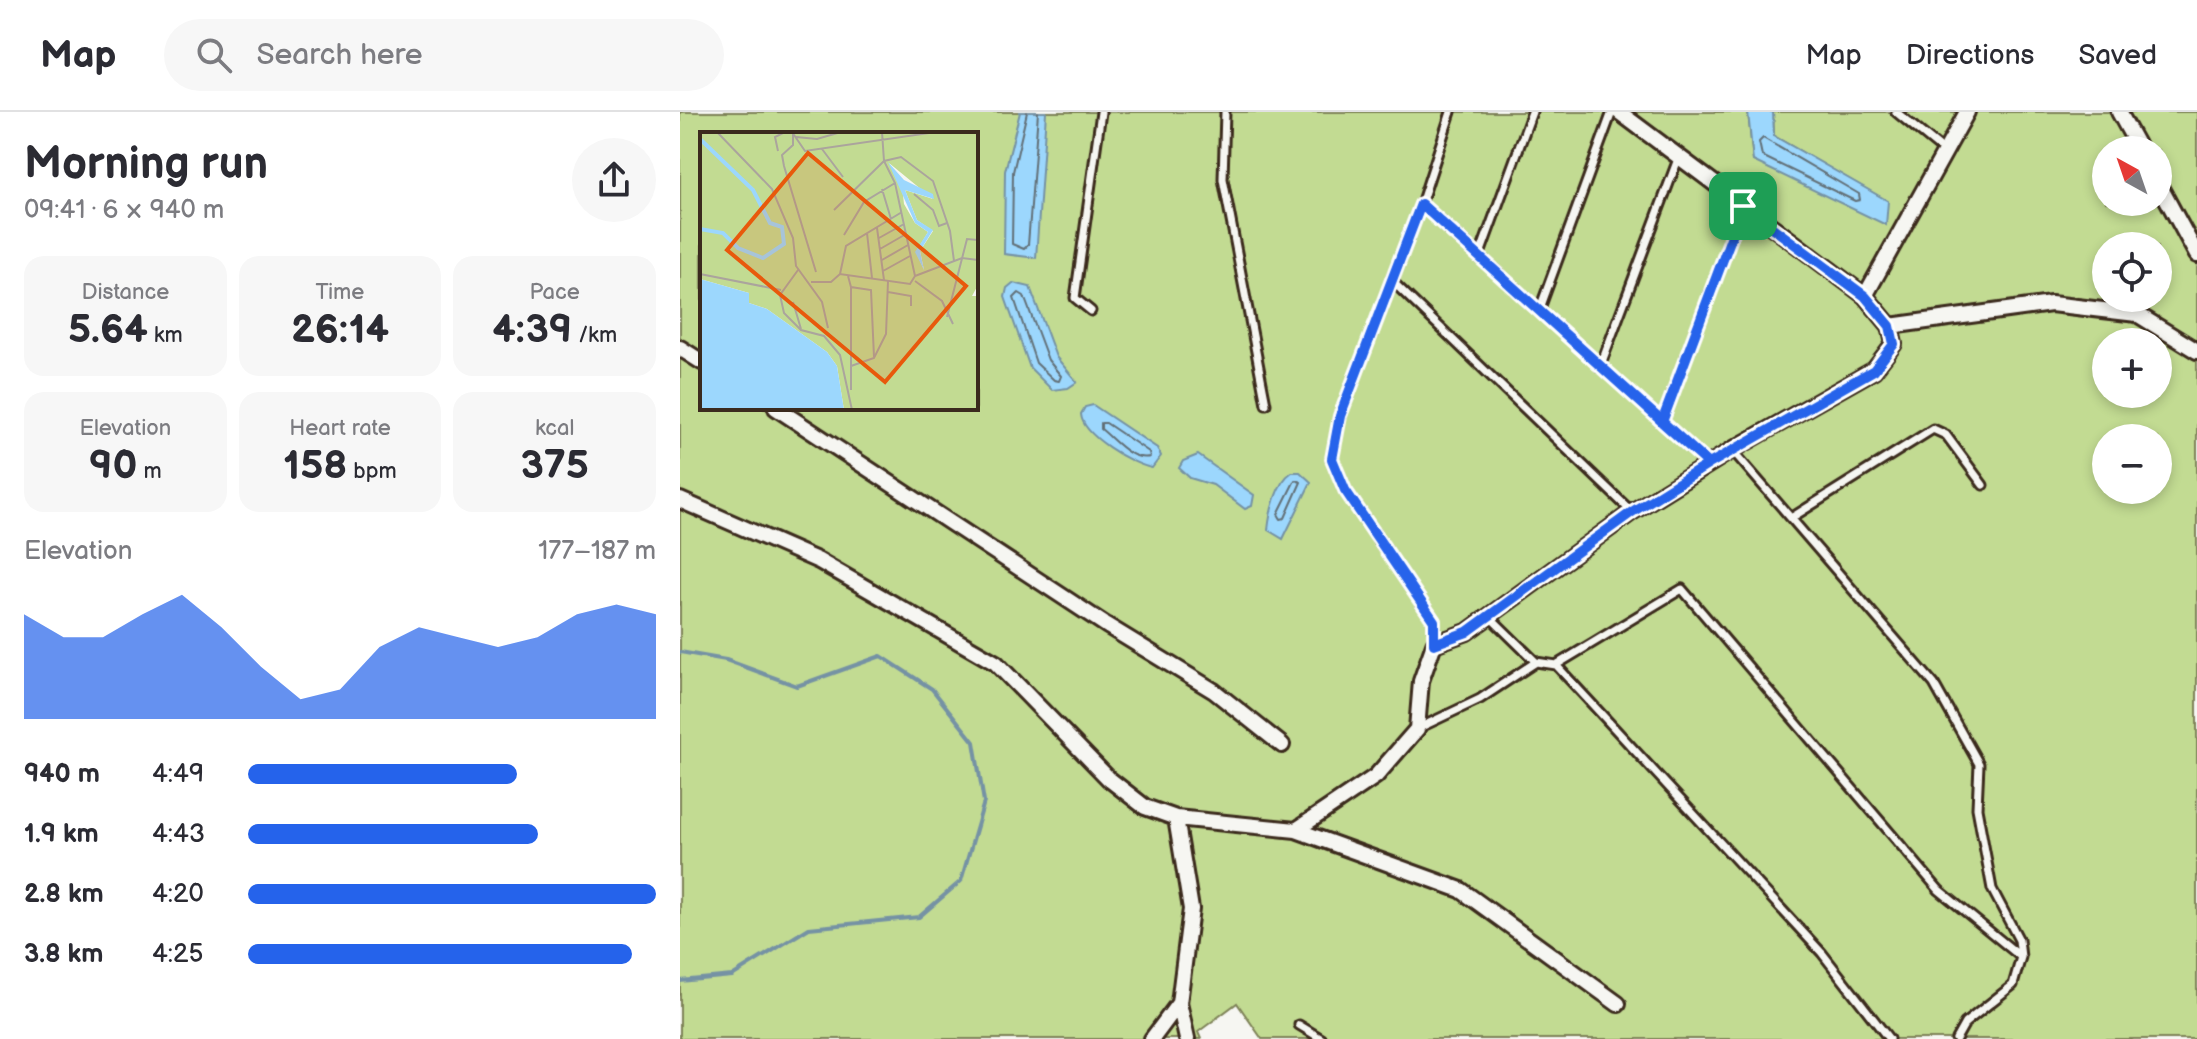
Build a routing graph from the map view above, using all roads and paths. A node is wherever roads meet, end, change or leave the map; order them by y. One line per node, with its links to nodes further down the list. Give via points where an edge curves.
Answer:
1 (1101, 112): 20 (lane, via 1075,298)
2 (1225, 112): 27 (lane, via 1223,179)
3 (1451, 112): 13 (lane)
4 (1532, 112): 17 (lane)
5 (1612, 112): 21 (lane)
6 (1619, 112): 12 (street)
7 (1896, 112): 11 (lane)
8 (1967, 112): 11 (street)
9 (2119, 112): 10 (street)
10 (2132, 136)
11 (1945, 152): 19 (street)
12 (1678, 159): 14 (street); 26 (lane)
13 (1421, 204): 17 (lane); 18 (lane)
14 (1743, 206): 19 (street); 29 (lane)
15 (2172, 209): 16 (street)
16 (2197, 255)
17 (1479, 257): 21 (lane)
18 (1392, 281): 34 (lane); 37 (lane, via 1340,416 1332,459 1345,490 1434,621)
19 (1865, 296): 22 (street)
20 (1091, 311)
21 (1539, 311): 26 (lane)
22 (1890, 326): 24 (street, via 2051,304 2137,314); 30 (street, via 1894,344 1874,370)
23 (680, 348): 25 (street)
24 (2197, 351)
25 (700, 361)
26 (1600, 367): 29 (lane)
27 (1266, 404)
28 (779, 410): 41 (street, via 1214,691)
29 (1662, 422): 31 (lane)
30 (1732, 450): 31 (street); 35 (lane)
31 (1709, 464): 34 (street)
32 (1983, 485): 35 (lane, via 1946,435 1933,429)
33 (680, 500): 42 (street, via 819,561 996,663 1109,779 1145,807)
34 (1632, 512): 36 (street)
35 (1791, 518): 44 (lane, via 1934,684 1979,764 1977,808 1992,889 2019,940)
36 (1489, 616): 37 (street, via 1467,632); 38 (lane)
37 (1434, 644): 40 (street, via 1421,681)
38 (1536, 662): 39 (lane); 40 (lane, via 1480,699)
39 (1556, 665): 44 (lane, via 1682,589 1939,890); 51 (lane, via 1822,953)
40 (1417, 729): 43 (street, via 1376,776)
41 (1282, 745)
42 (1176, 818): 43 (street); 45 (street, via 1191,909)
43 (1296, 830): 46 (street, via 1461,890)
44 (2021, 957): 52 (lane, via 2013,985 1965,1023)
45 (1179, 1003): 48 (street); 49 (street)
46 (1618, 1004)
47 (1299, 1025): 50 (lane)
48 (1152, 1039)
49 (1187, 1039)
50 (1322, 1039)
51 (1889, 1039)
52 (1956, 1039)

